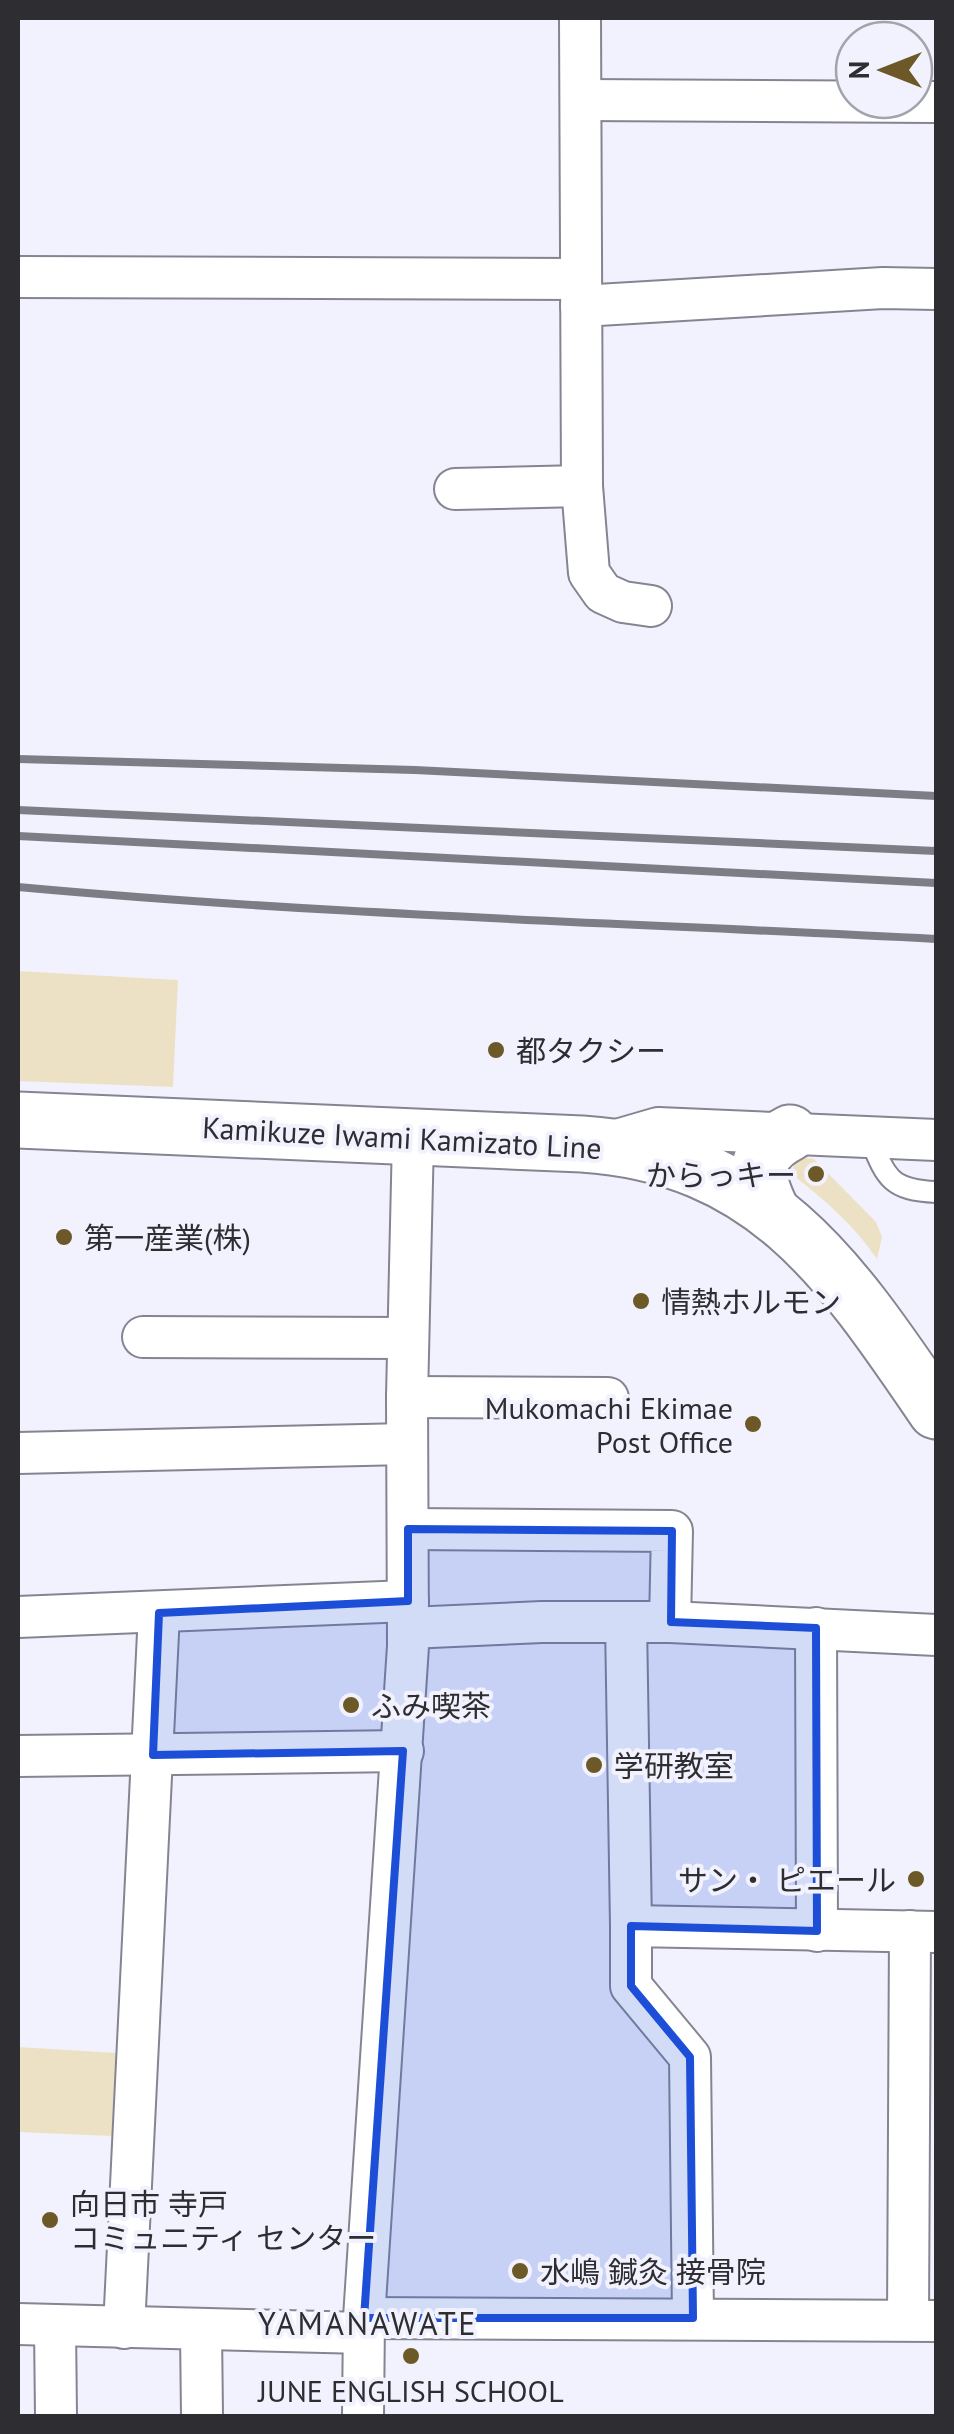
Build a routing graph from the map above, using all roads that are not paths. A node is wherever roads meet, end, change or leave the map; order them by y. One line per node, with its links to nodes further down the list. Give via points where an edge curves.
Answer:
1 (580, 18): 2 (street)
2 (582, 100): 3 (street); 6 (street)
3 (936, 102)
4 (18, 278): 6 (street)
5 (936, 289): 6 (street)
6 (581, 292): 7 (street)
7 (582, 486): 8 (street); 9 (street, via 589,574 603,593)
8 (455, 489)
9 (651, 606)
10 (18, 1120): 13 (main road, Kamikuze Iwami Kamizato Line)
11 (790, 1133): 12 (street); 15 (street, via 658,1128); 17 (main road, via 771,1143 759,1164 760,1189)
12 (869, 1136): 14 (street); 16 (lane, via 886,1177 907,1191)
13 (413, 1138): 15 (main road, Kamikuze Iwami Kamizato Line); 19 (street)
14 (936, 1140)
15 (599, 1145): 17 (main road, Kamikuze Iwami Kamizato Line, via 668,1158 721,1178)
16 (936, 1192)
17 (772, 1212): 22 (main road, Kamikuze Iwami Kamizato Line, via 844,1281)
18 (142, 1337): 19 (street)
19 (408, 1338): 20 (street)
20 (407, 1397): 21 (street); 23 (street)
21 (608, 1398)
22 (936, 1411)
23 (408, 1444): 24 (street); 25 (street)
24 (18, 1453)
25 (408, 1529): 27 (street); 30 (street, via 672,1530)
26 (159, 1613): 27 (street); 28 (street); 34 (street)
27 (408, 1615): 29 (street); 33 (street)
28 (18, 1617)
29 (626, 1622): 30 (street); 36 (street)
30 (670, 1622): 31 (street)
31 (816, 1628): 32 (street); 37 (street)
32 (936, 1635)
33 (403, 1752): 34 (street); 42 (street)
34 (152, 1755): 35 (street); 43 (street)
35 (18, 1756)
36 (631, 1926): 37 (street); 39 (street, via 631,1986 690,2057)
37 (817, 1931): 38 (street)
38 (923, 1932): 40 (street)
39 (692, 2318): 40 (street); 42 (street)
40 (922, 2320)
41 (36, 2325): 43 (street); 45 (street)
42 (364, 2325): 44 (street); 47 (street)
43 (124, 2328): 44 (street)
44 (201, 2331): 46 (street)
45 (56, 2416)
46 (202, 2416)
47 (363, 2416)

